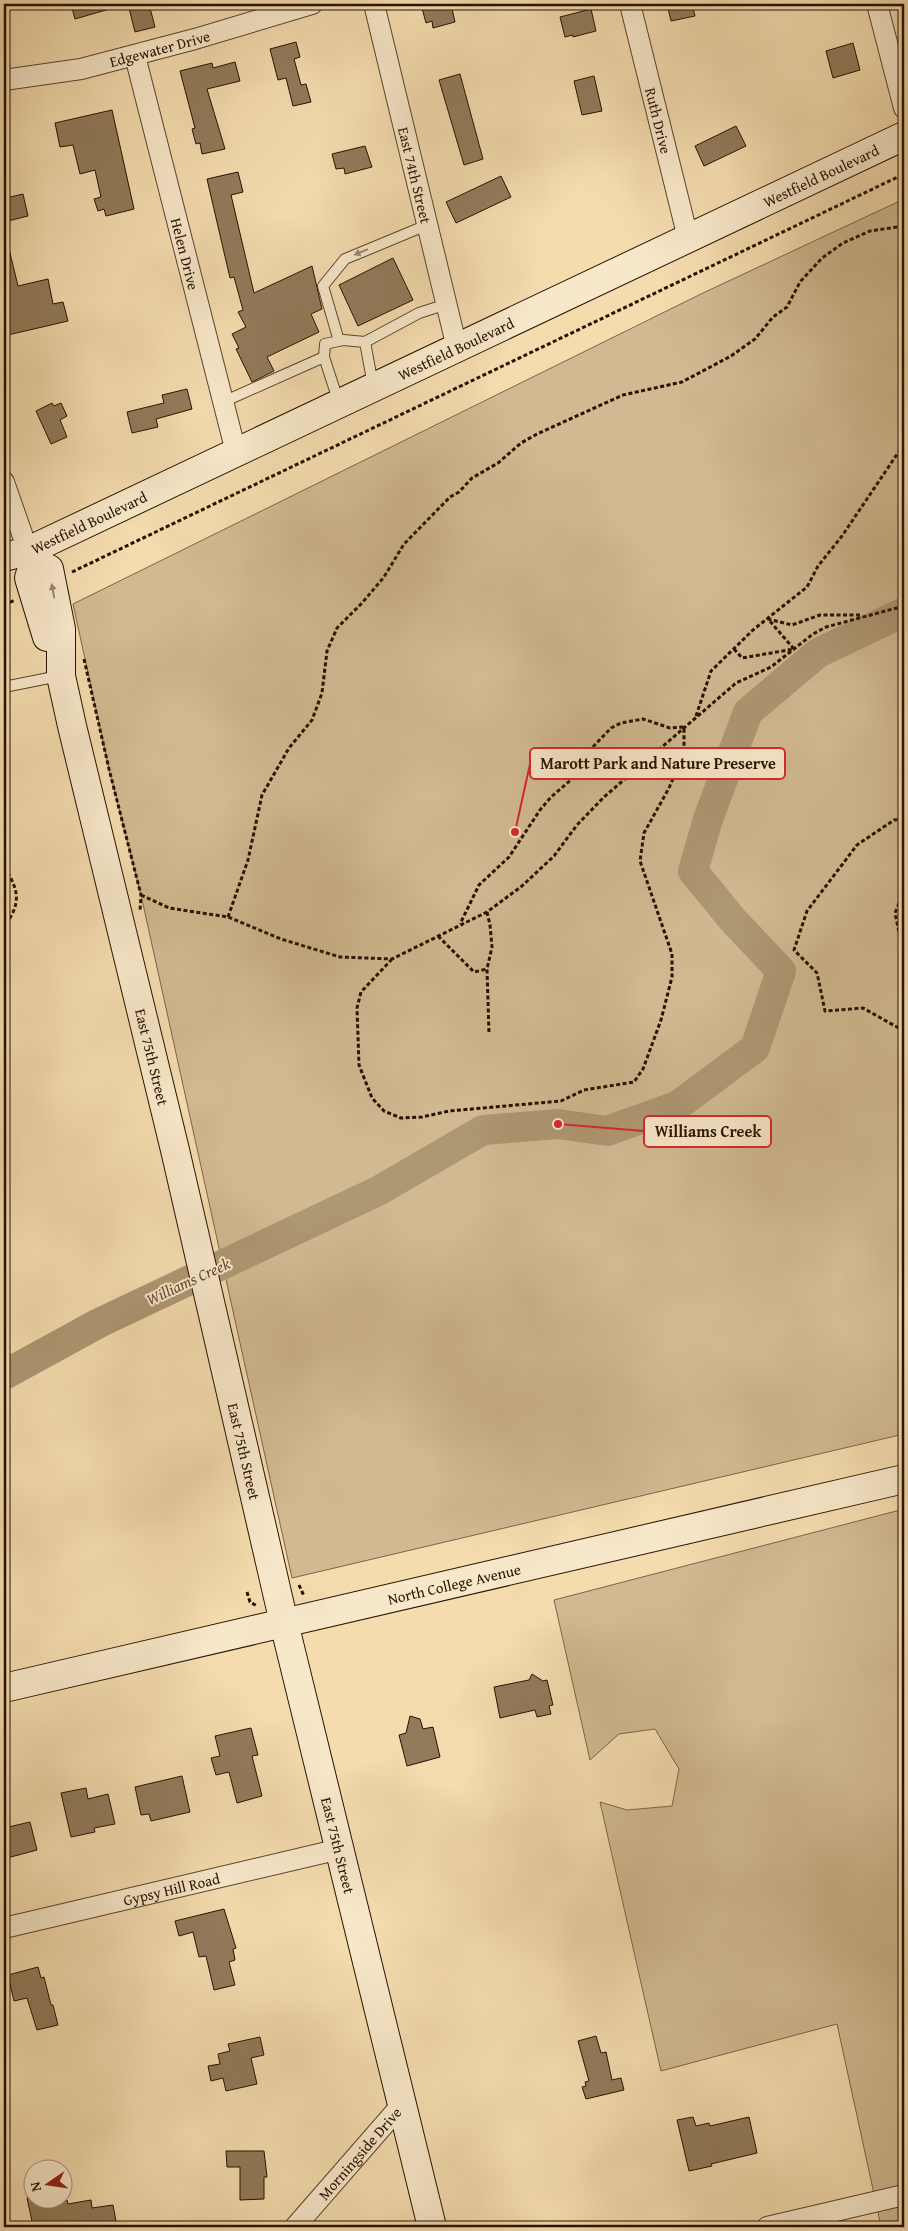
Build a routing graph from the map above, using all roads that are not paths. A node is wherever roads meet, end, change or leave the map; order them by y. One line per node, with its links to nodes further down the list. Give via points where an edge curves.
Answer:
1 (312, 4): 5 (street, Edgewater Drive)
2 (374, 4): 9 (street, East 74th Street)
3 (630, 4): 10 (street, Ruth Drive)
4 (877, 4): 7 (street)
5 (135, 56): 6 (street, Edgewater Drive, via 70,72); 17 (street, Helen Drive)
6 (4, 80)
7 (904, 108)
8 (904, 136): 10 (street, Westfield Boulevard)
9 (428, 225): 11 (street, East 74th Street); 12 (lane, one-way to 12, via 345,259 334,271 323,286)
10 (688, 238): 14 (street, Westfield Boulevard)
11 (447, 304): 13 (lane, via 419,313); 14 (street, East 74th Street)
12 (339, 341): 13 (lane); 15 (lane, via 325,344)
13 (365, 342): 16 (lane)
14 (457, 348): 16 (street, Westfield Boulevard)
15 (324, 357): 17 (lane); 18 (lane)
16 (374, 387): 18 (street, Westfield Boulevard)
17 (223, 402): 19 (street, Helen Drive)
18 (339, 404): 19 (street, Westfield Boulevard)
19 (236, 452): 21 (street, Westfield Boulevard)
20 (4, 482): 21 (street, East 75th Street)
21 (22, 556): 22 (street, East 75th Street)
22 (61, 675): 23 (lane); 25 (street, East 75th Street)
23 (4, 687)
24 (904, 1479): 25 (street, North College Avenue)
25 (284, 1624): 26 (street, North College Avenue); 27 (street, East 75th Street)
26 (4, 1688)
27 (340, 1848): 28 (street, Gypsy Hill Road); 29 (street, East 75th Street)
28 (4, 1928)
29 (403, 2103): 31 (street, Morningside Drive); 32 (street, East 75th Street)
30 (904, 2195): 33 (street)
31 (295, 2227)
32 (432, 2227)
33 (767, 2227)

